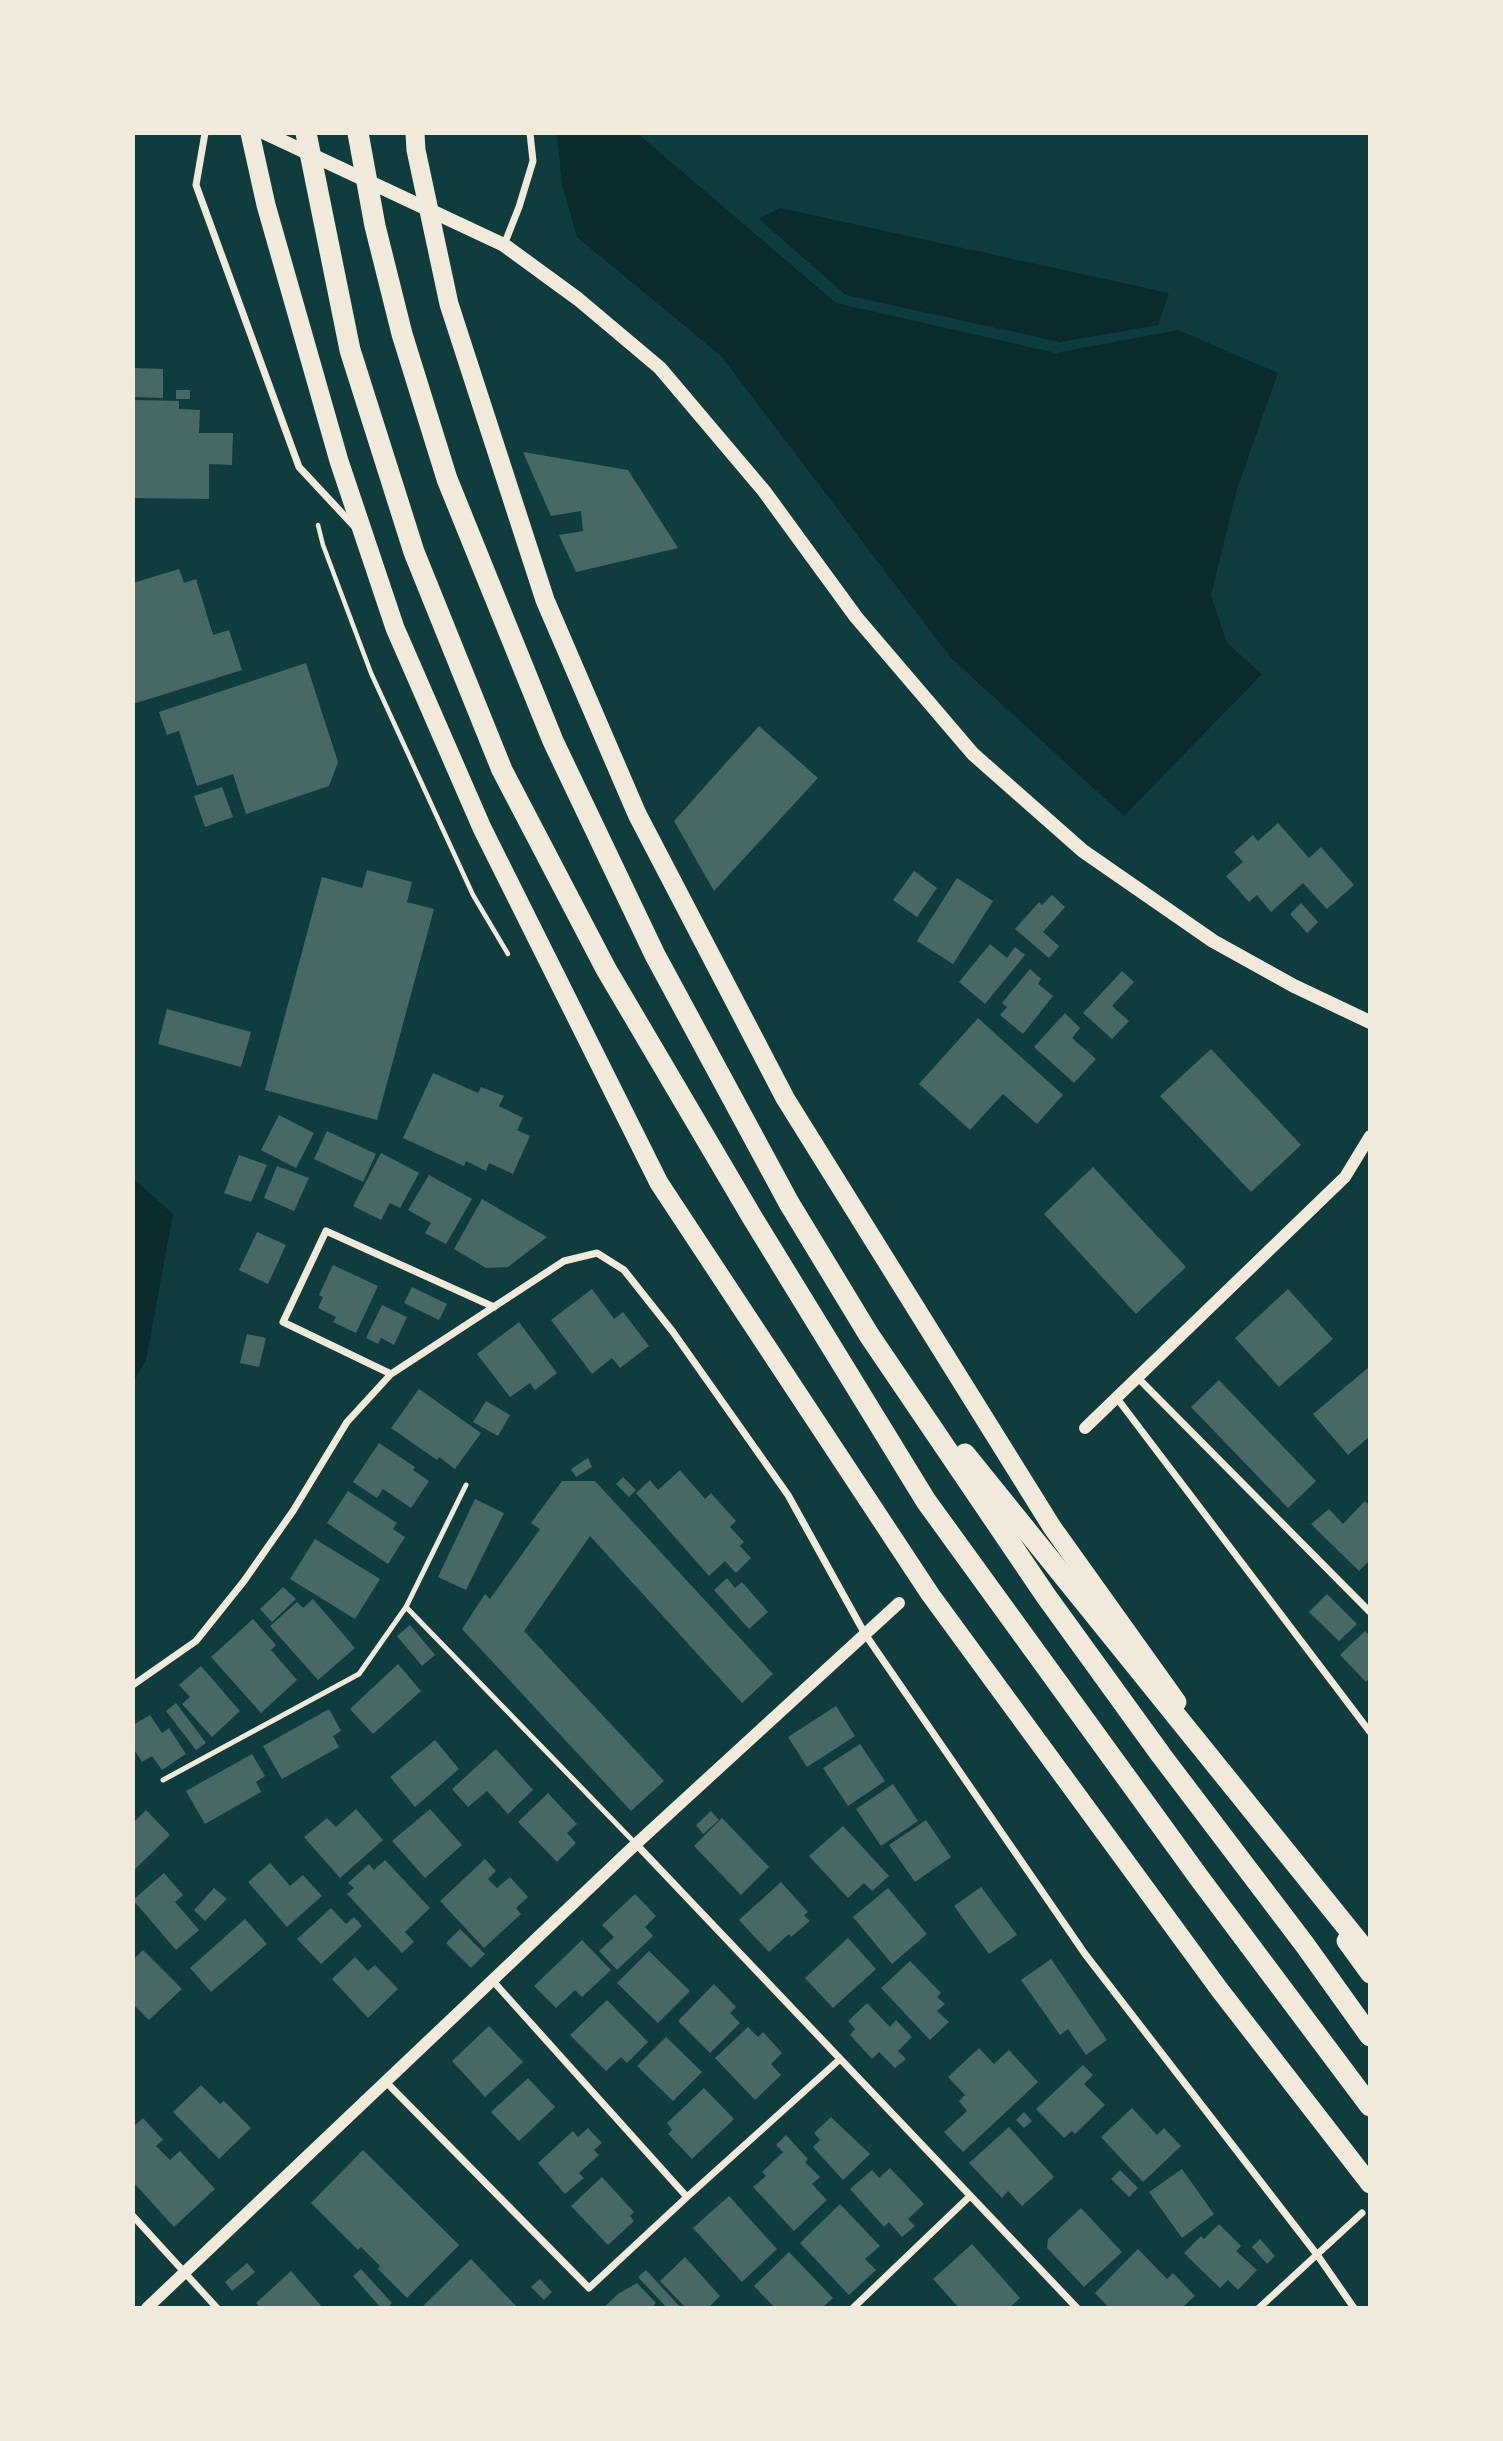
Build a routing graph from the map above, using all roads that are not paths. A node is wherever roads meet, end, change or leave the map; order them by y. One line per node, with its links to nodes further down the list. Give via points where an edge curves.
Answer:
1 (205, 133): 9 (street, via 196,185 299,467)
2 (250, 133): 9 (highway, via 266,205)
3 (265, 133): 8 (main road)
4 (306, 133): 33 (highway, via 350,350 414,552 502,769 606,969 926,1502)
5 (358, 133): 13 (highway, via 402,334 447,479 553,741 655,955 789,1203)
6 (530, 133): 8 (street, via 533,161)
7 (416, 141): 28 (highway, via 449,304 545,600 637,814 785,1098 1052,1527)
8 (504, 245): 10 (main road, via 660,368 764,491 856,617 973,754 1083,851 1213,941)
9 (364, 537): 34 (highway, via 395,628 482,828 659,1183 930,1594 1219,1989)
10 (1370, 1021)
11 (1370, 1136): 15 (street, via 1345,1177)
12 (494, 1307): 14 (street); 14 (street, via 326,1231 283,1322); 22 (street, via 564,1261 597,1253 624,1270 788,1494)
13 (869, 1335): 27 (highway); 30 (highway, via 1054,1606)
14 (391, 1374): 23 (street, via 347,1422 293,1511 196,1642)
15 (1136, 1376): 16 (street); 21 (street)
16 (1116, 1396): 17 (street); 24 (street)
17 (1085, 1428)
18 (467, 1485): 20 (lane)
19 (899, 1602): 22 (street)
20 (406, 1607): 25 (lane, via 359,1674); 26 (lane)
21 (1369, 1607)
22 (864, 1634): 26 (street); 39 (street, via 1085,1954)
23 (133, 1685)
24 (1370, 1732)
25 (163, 1780)
26 (636, 1844): 29 (street); 31 (street)
27 (1370, 1956)
28 (1370, 1974)
29 (492, 1980): 32 (street); 35 (street)
30 (1370, 2036)
31 (839, 2060): 35 (street); 36 (street)
32 (385, 2081): 35 (street, via 589,2288); 40 (street)
33 (1370, 2106)
34 (1370, 2185)
35 (687, 2197)
36 (969, 2197): 43 (street); 44 (street)
37 (1362, 2213): 39 (street)
38 (133, 2216): 40 (street)
39 (1318, 2256): 45 (street); 46 (street)
40 (184, 2272): 41 (street); 42 (street)
41 (147, 2308)
42 (217, 2308)
43 (853, 2308)
44 (1077, 2308)
45 (1259, 2308)
46 (1354, 2308)

